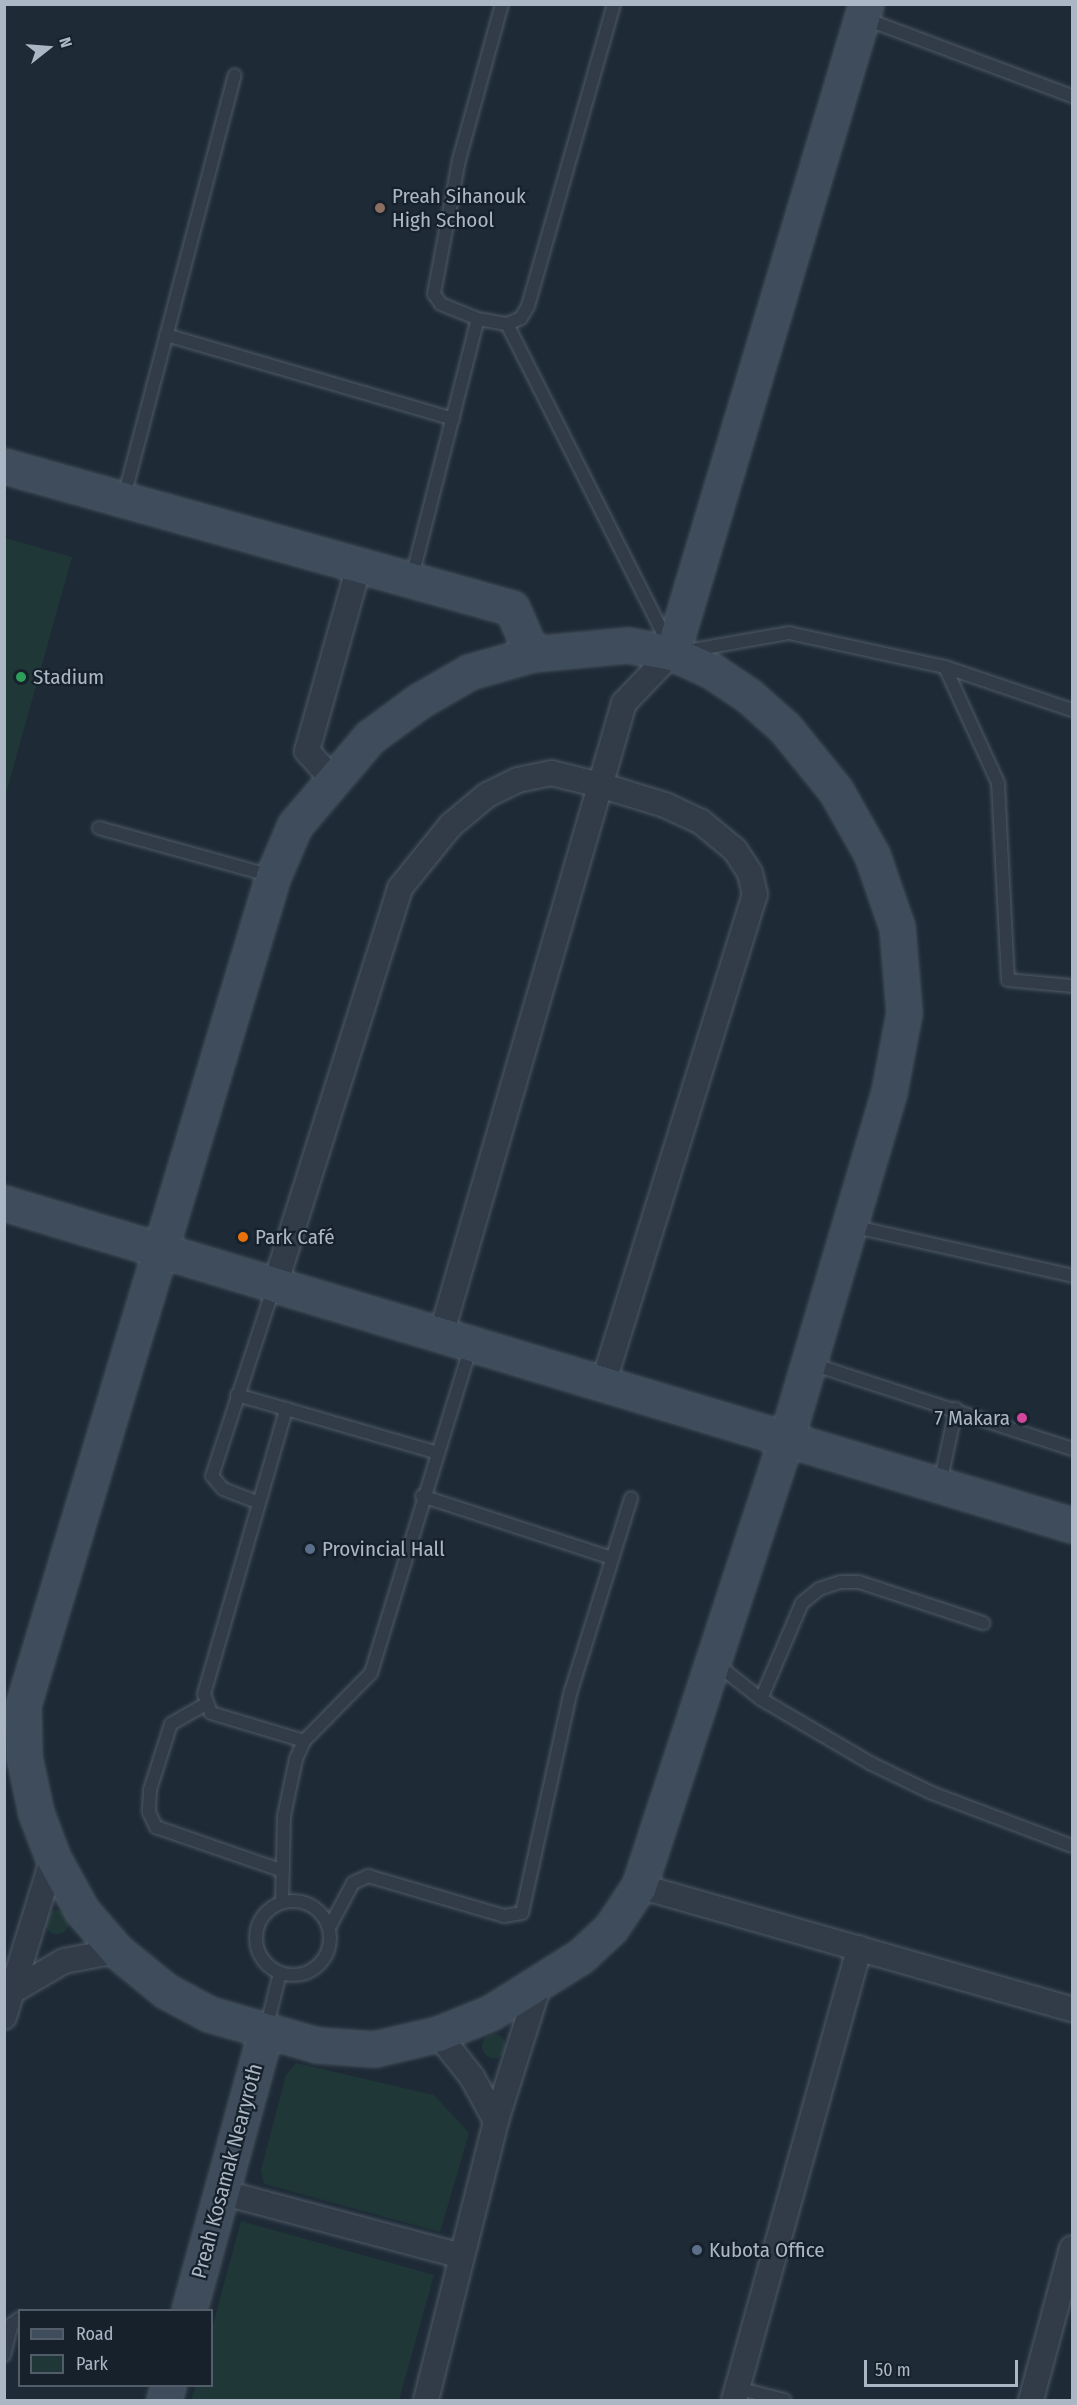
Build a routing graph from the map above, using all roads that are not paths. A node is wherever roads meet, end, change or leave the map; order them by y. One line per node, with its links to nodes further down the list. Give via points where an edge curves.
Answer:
1 (502, 4): 6 (lane, via 459,160 434,294 441,304)
2 (614, 4): 7 (lane, via 528,306 521,318)
3 (864, 11): 5 (lane); 14 (street)
4 (235, 75): 8 (lane)
5 (1072, 96)
6 (478, 319): 7 (lane); 9 (lane)
7 (507, 324): 14 (lane)
8 (166, 335): 9 (lane); 11 (lane)
9 (453, 419): 13 (lane)
10 (4, 466): 11 (street)
11 (124, 498): 12 (street)
12 (360, 562): 13 (street); 18 (street, via 307,751)
13 (412, 577): 15 (street, via 512,608)
14 (672, 653): 15 (street, via 627,645); 16 (lane, via 789,633); 19 (street, via 624,703); 24 (street, via 740,690 785,728 836,791 872,855 897,927 904,1013 889,1092)
15 (532, 654): 18 (street, via 469,672 419,700 370,737)
16 (945, 667): 17 (lane); 22 (lane, via 998,783 1008,980)
17 (1072, 710)
18 (333, 780): 21 (street, via 295,825)
19 (600, 785): 27 (street, via 551,773 518,780 487,795 451,825 400,888); 28 (street); 30 (street, via 665,805 700,821 735,850 750,873 754,894)
20 (99, 828): 21 (lane)
21 (273, 876): 25 (street)
22 (1072, 986)
23 (4, 1203): 25 (street)
24 (850, 1226): 26 (lane); 29 (street)
25 (163, 1251): 27 (street); 46 (street)
26 (1072, 1276)
27 (274, 1285): 28 (street); 31 (lane)
28 (456, 1340): 30 (street); 36 (lane)
29 (808, 1363): 33 (lane); 34 (street)
30 (603, 1384): 34 (street)
31 (237, 1395): 32 (lane); 40 (lane, via 212,1476 223,1489)
32 (286, 1409): 36 (lane); 40 (lane)
33 (956, 1409): 35 (lane); 37 (lane)
34 (786, 1439): 37 (street); 44 (street)
35 (1072, 1449)
36 (435, 1452): 38 (lane)
37 (940, 1485): 41 (street)
38 (422, 1496): 42 (lane); 48 (lane, via 371,1673)
39 (630, 1498): 42 (lane)
40 (257, 1502): 47 (lane, via 204,1694)
41 (1072, 1525)
42 (612, 1558): 54 (lane, via 571,1691 522,1913 504,1916 368,1876 352,1883)
43 (983, 1623): 45 (lane, via 860,1582 841,1581 819,1589 802,1603)
44 (714, 1662): 45 (lane); 52 (street)
45 (761, 1699): 49 (lane, via 870,1763 932,1793)
46 (14, 1703): 50 (street, via 36,1813)
47 (206, 1704): 48 (lane, via 211,1713); 51 (lane, via 171,1724 150,1790 149,1812 156,1827)
48 (304, 1741): 51 (lane, via 296,1759 284,1816)
49 (1072, 1846)
50 (53, 1858): 56 (street, via 82,1911); 59 (street)
51 (283, 1871): 53 (lane)
52 (639, 1886): 55 (street); 58 (street, via 611,1928 581,1956)
53 (282, 1902): 54 (lane, via 305,1903 324,1917); 57 (lane, via 263,1915 255,1937 262,1959)
54 (329, 1928): 57 (lane, via 328,1951 314,1969 303,1974)
55 (859, 1948): 60 (street); 71 (street)
56 (117, 1951): 59 (street, via 64,1961); 62 (street, via 166,1991 209,2014)
57 (280, 1973): 62 (lane)
58 (539, 1985): 63 (street, via 490,2013); 64 (street)
59 (11, 1992): 61 (street)
60 (1072, 2009)
61 (4, 2017)
62 (266, 2031): 63 (street, via 317,2045 374,2049); 65 (street, Preah Kosamak Nearyroth)
63 (438, 2034): 64 (street, via 472,2077)
64 (496, 2121): 67 (street)
65 (221, 2192): 67 (street); 68 (street, Preah Kosamak Nearyroth)
66 (1072, 2248): 74 (street)
67 (460, 2256): 72 (street)
68 (189, 2309)
69 (18, 2320): 70 (lane, via 12,2325)
70 (5, 2355)
71 (735, 2394): 73 (lane)
72 (426, 2400)
73 (784, 2400)
74 (1031, 2400)

